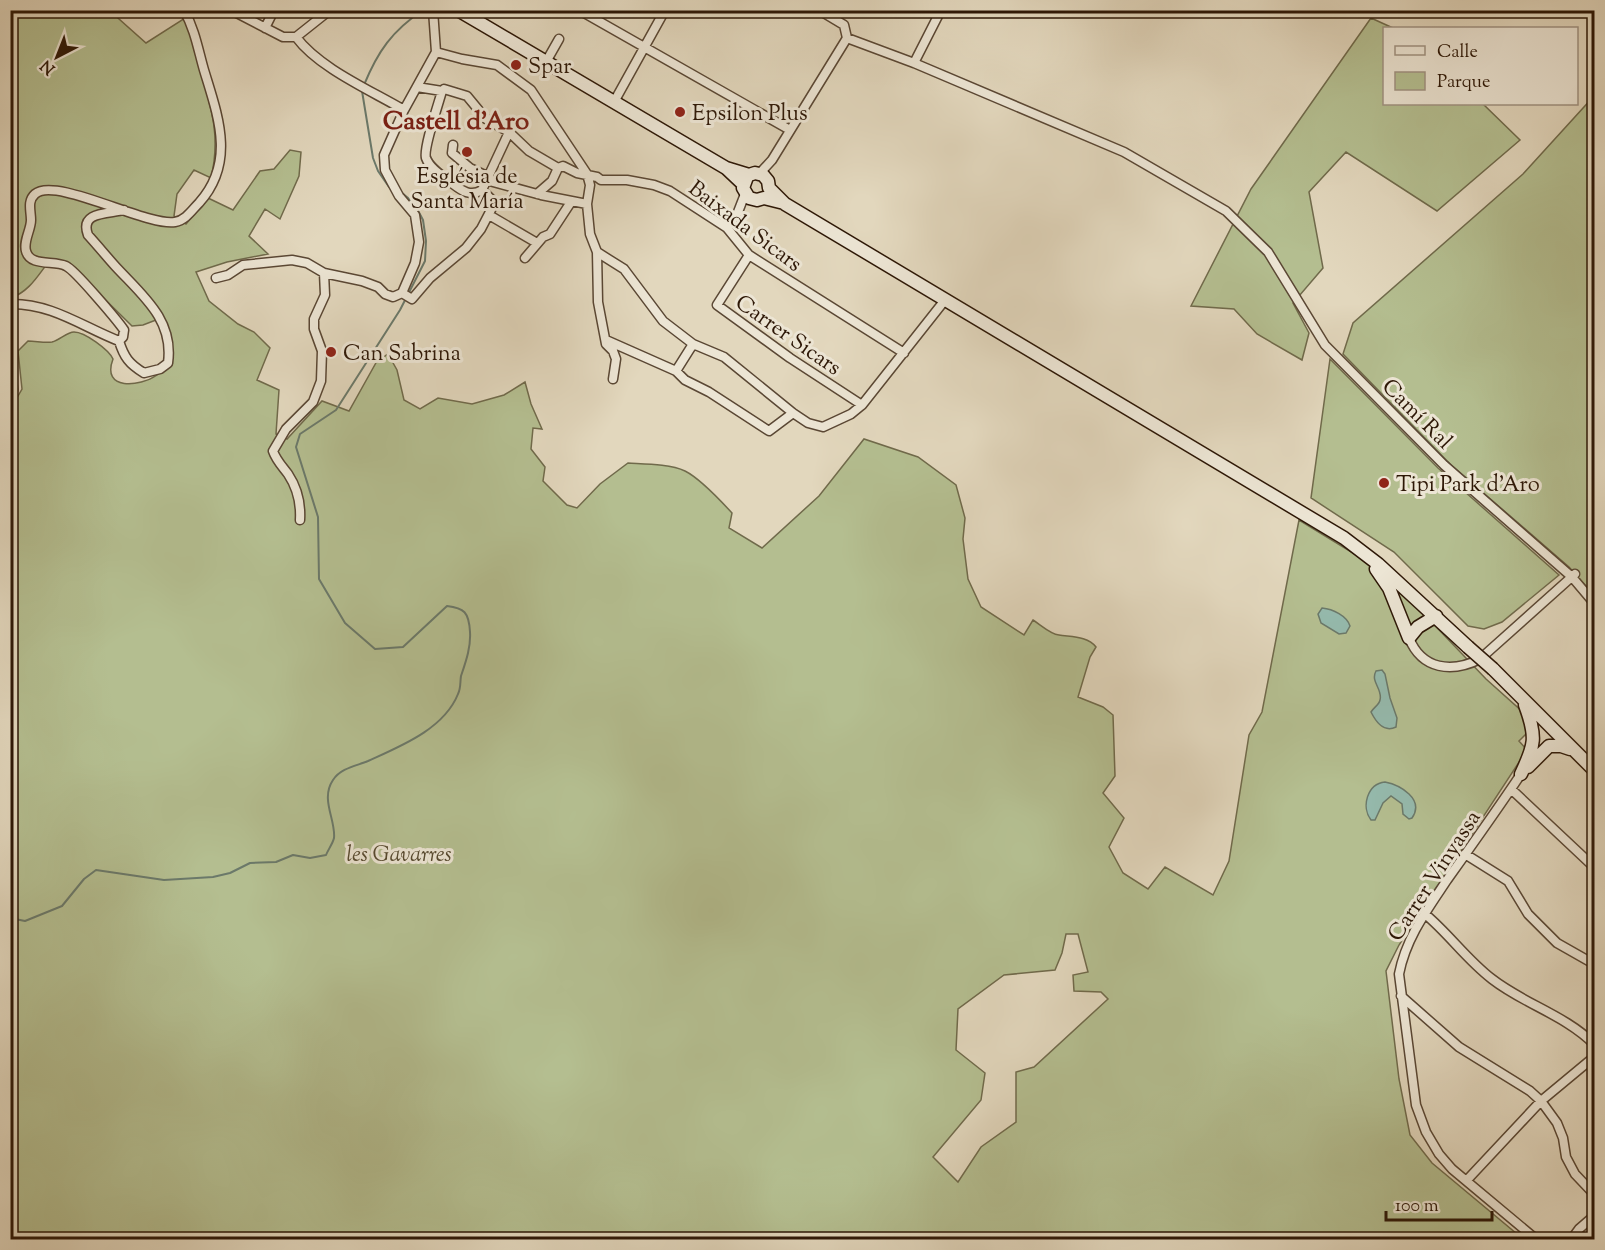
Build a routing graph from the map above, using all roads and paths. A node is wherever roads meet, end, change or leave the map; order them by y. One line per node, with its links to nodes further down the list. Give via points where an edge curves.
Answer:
1 (184, 10): 36 (street, via 194,29 216,106 221,153 215,181 189,214 173,223)
2 (231, 10): 11 (street)
3 (274, 10): 11 (street)
4 (330, 10): 12 (street)
5 (433, 10): 16 (street)
6 (458, 10): 18 (street)
7 (579, 10): 15 (street)
8 (665, 10): 15 (street)
9 (819, 10): 14 (street, via 844,25)
10 (941, 10): 17 (street)
11 (265, 28): 12 (street)
12 (296, 37): 22 (street, via 315,57)
13 (559, 39): 18 (street)
14 (847, 39): 17 (street, Camí Ral); 23 (street)
15 (645, 47): 21 (street); 23 (street)
16 (436, 52): 19 (street); 27 (street, via 497,65 531,91)
17 (914, 63): 60 (street, Camí Ral, via 1124,152 1226,211 1268,252 1325,345 1444,465)
18 (544, 65): 21 (street)
19 (417, 87): 20 (street, Baixada Sicars); 22 (street)
20 (442, 91): 24 (street, Baixada Sicars, via 444,88 467,96 486,119); 32 (street, via 426,157 463,192 476,194)
21 (614, 102): 31 (street)
22 (404, 110): 45 (street, via 384,155 385,170 399,196 415,214 419,242)
23 (790, 129): 31 (street)
24 (510, 131): 26 (street, Baixada Sicars, via 529,151); 28 (street)
25 (453, 145): 28 (street, via 452,153)
26 (558, 168): 27 (street, Baixada Sicars); 33 (street, via 552,181)
27 (587, 174): 29 (street, Baixada Sicars); 30 (street)
28 (489, 177): 32 (street); 33 (street, via 493,182)
29 (601, 180): 30 (street); 38 (street, Baixada Sicars, via 627,180 670,191)
30 (590, 185): 35 (street)
31 (756, 186): 38 (street); 46 (street)
32 (482, 190): 37 (street, via 492,200)
33 (537, 194): 34 (street)
34 (571, 202): 35 (street); 39 (street, via 550,234)
35 (587, 204): 40 (street, via 590,234)
36 (125, 210): 49 (street, via 92,216 86,228 160,318 170,349 168,363 144,373 124,357); 49 (street, via 80,196 40,191 30,203 26,244 26,253 32,259 66,266 76,275 124,330)
37 (489, 215): 39 (street); 45 (street, via 466,248)
38 (727, 228): 41 (street, Baixada Sicars)
39 (537, 243): 42 (street)
40 (597, 252): 48 (street, via 598,302); 50 (street, via 624,269 656,315)
41 (748, 255): 52 (street, Baixada Sicars); 56 (street, Carrer Sicars, via 717,305)
42 (525, 258)
43 (323, 273): 44 (street, via 307,263 281,260 243,266); 45 (street, via 362,281 393,297); 58 (street, via 325,295 314,319 322,351 321,381 313,402 286,429 273,451 297,489)
44 (216, 278)
45 (406, 296)
46 (945, 300): 52 (street); 59 (street)
47 (10, 304): 49 (street, via 41,307)
48 (604, 339): 53 (street); 54 (street, via 616,359)
49 (119, 341)
50 (693, 344): 53 (street); 57 (street, via 724,357)
51 (10, 352): 55 (street)
52 (904, 353): 56 (street)
53 (676, 371): 57 (street, via 769,431)
54 (613, 379)
55 (13, 390)
56 (862, 405): 57 (street, via 823,427)
57 (793, 413)
58 (300, 520)
59 (1360, 550): 62 (street); 63 (street, via 1389,588)
60 (1574, 576): 61 (street, Camí Ral); 63 (street, via 1480,659 1464,667 1449,668 1429,662 1413,648)
61 (1594, 603)
62 (1436, 616): 63 (street); 64 (street, bridge)
63 (1409, 638)
64 (1524, 702): 65 (street); 66 (street)
65 (1553, 731): 66 (street); 67 (street); 68 (street)
66 (1534, 742): 70 (street)
67 (1549, 746): 68 (street); 70 (street)
68 (1574, 751): 69 (street)
69 (1594, 771)
70 (1521, 774): 71 (street, Carrer Vinyassa)
71 (1511, 789): 72 (street, Carrer Vinyassa); 73 (street)
72 (1465, 854): 74 (street, Carrer Vinyassa); 75 (street, via 1508,881 1528,914 1557,943)
73 (1594, 867)
74 (1425, 914): 76 (street, Carrer Vinyassa, via 1402,956); 77 (street, via 1493,980 1558,1016)
75 (1594, 964)
76 (1401, 996): 79 (street, via 1458,1047); 80 (street, Carrer Vinyassa, via 1416,1105 1439,1154)
77 (1594, 1044)
78 (1594, 1057): 79 (street)
79 (1541, 1101): 80 (street); 81 (street, via 1557,1124 1575,1174)
80 (1467, 1180): 83 (street, Carrer Vinyassa)
81 (1594, 1194)
82 (1594, 1216): 84 (street)
83 (1537, 1239)
84 (1570, 1239)

